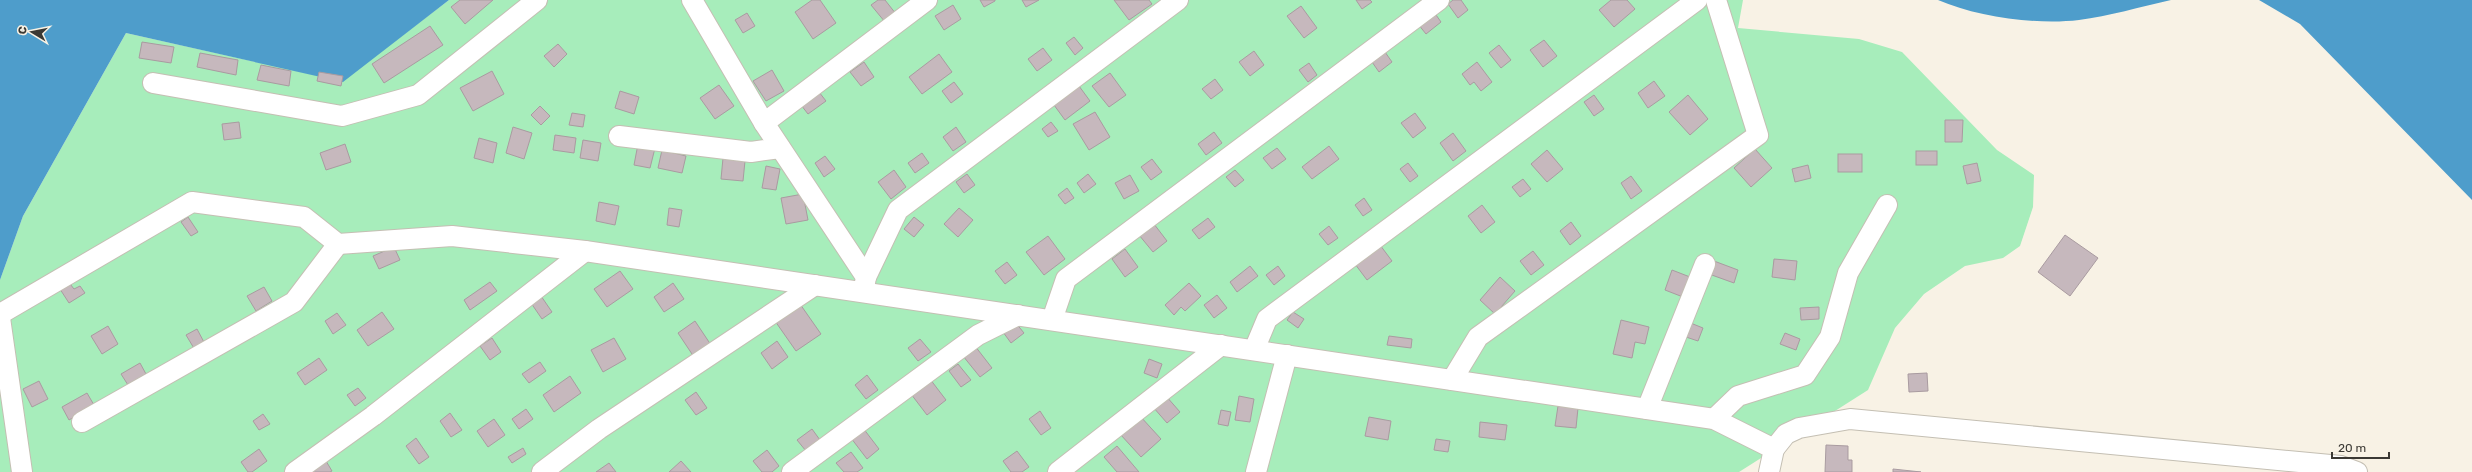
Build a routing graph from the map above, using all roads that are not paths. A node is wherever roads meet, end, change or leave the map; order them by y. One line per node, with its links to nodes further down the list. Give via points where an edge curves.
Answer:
1 (536, 0): 8 (street, via 418,95 342,116)
2 (692, 0): 9 (street)
3 (928, 0): 9 (street)
4 (1178, 0): 17 (street, via 898,210)
5 (1439, 0): 21 (street, via 1066,279)
6 (1697, 0): 23 (street, via 1267,319)
7 (1716, 0): 25 (street, via 1758,135 1478,337)
8 (153, 83)
9 (764, 123): 11 (street)
10 (619, 136): 11 (street, via 751,152)
11 (780, 148): 17 (street)
12 (1887, 205): 27 (street, via 1848,273 1830,337 1805,375 1738,396)
13 (338, 244): 14 (street, via 452,236); 18 (street, via 304,217 192,202); 28 (street, via 294,302)
14 (585, 251): 16 (street); 31 (street, via 373,416)
15 (1705, 264): 26 (street)
16 (815, 285): 17 (street); 32 (street, via 599,429)
17 (864, 285): 19 (street)
18 (0, 314)
19 (1018, 315): 21 (street); 33 (street, via 978,335)
20 (0, 318): 30 (street)
21 (1052, 320): 22 (street)
22 (1221, 345): 23 (street); 34 (street)
23 (1254, 350): 24 (street)
24 (1287, 355): 25 (street); 35 (street)
25 (1452, 380): 26 (street)
26 (1646, 409): 27 (street)
27 (1714, 419): 29 (street)
28 (82, 422)
29 (1774, 449): 36 (street); 37 (street, via 1786,434 1799,428 1850,419 2341,466)
30 (22, 472)
31 (295, 472)
32 (542, 472)
33 (792, 472)
34 (1058, 472)
35 (1256, 472)
36 (1769, 472)
37 (2357, 472)

